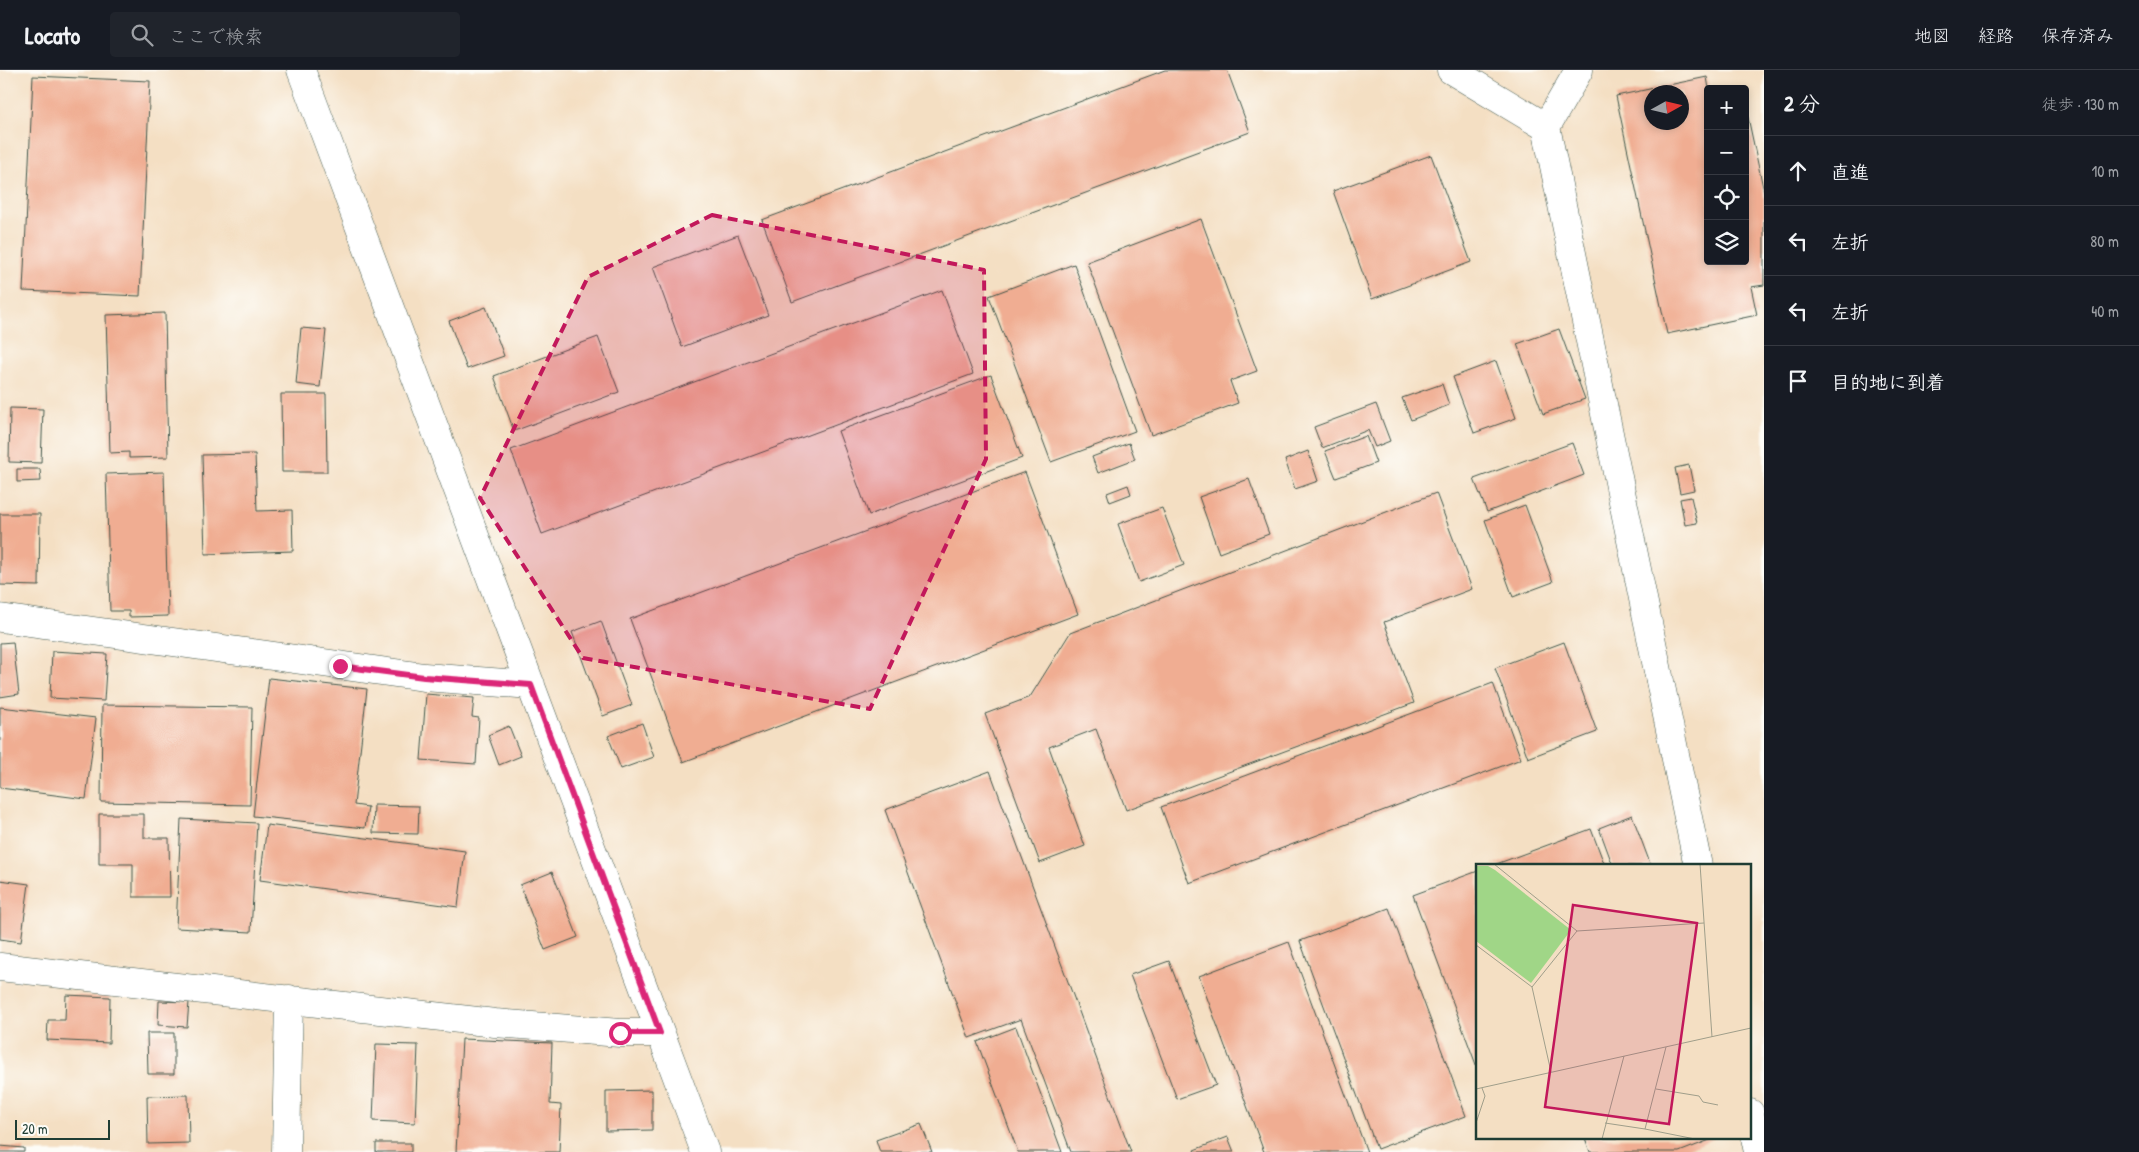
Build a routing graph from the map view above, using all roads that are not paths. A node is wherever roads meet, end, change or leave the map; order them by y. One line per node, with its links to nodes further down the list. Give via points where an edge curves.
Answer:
1 (1451, 70): 4 (street)
2 (1579, 70): 4 (street)
3 (307, 72): 6 (street)
4 (1546, 127): 7 (street)
5 (0, 618): 6 (street, via 414,676)
6 (531, 685): 10 (street)
7 (1698, 864)
8 (0, 967): 9 (street)
9 (289, 999): 10 (street, via 496,1023); 12 (street)
10 (660, 1033): 13 (street)
11 (1752, 1123): 14 (street)
12 (286, 1152)
13 (705, 1152)
14 (1758, 1152)

